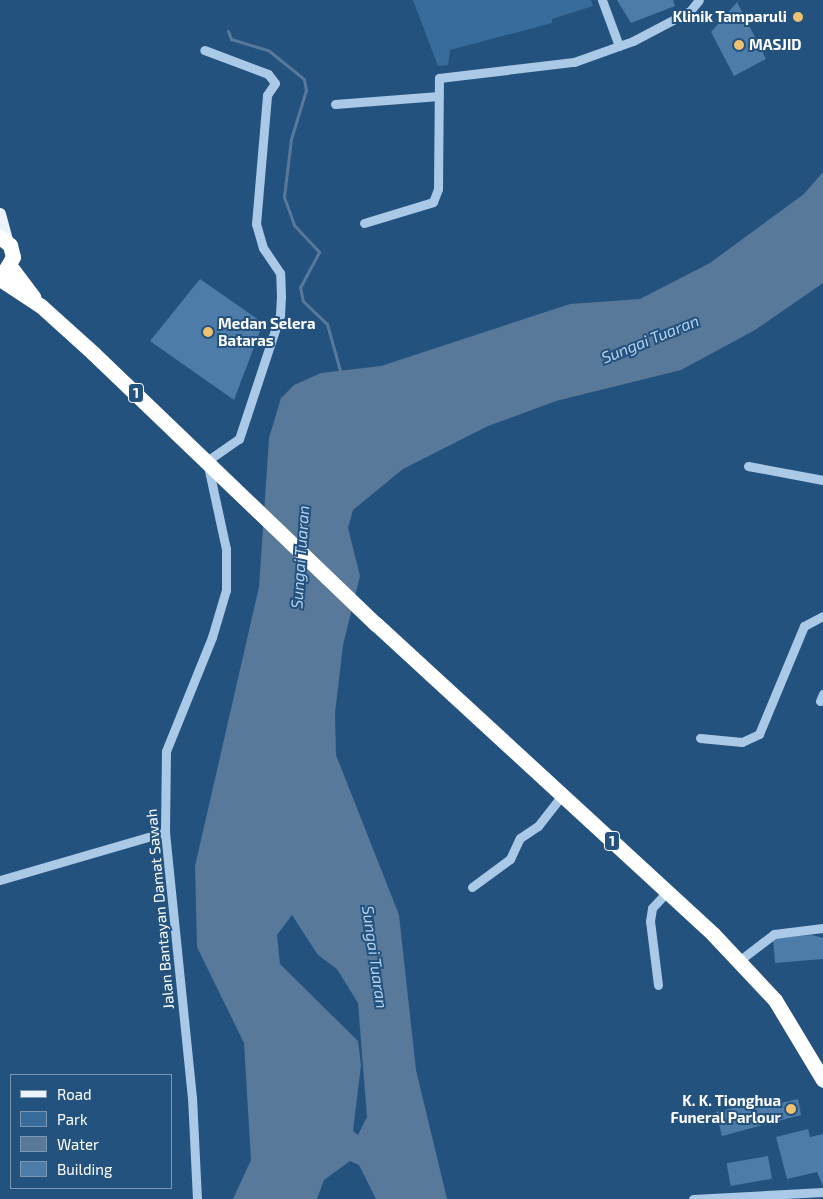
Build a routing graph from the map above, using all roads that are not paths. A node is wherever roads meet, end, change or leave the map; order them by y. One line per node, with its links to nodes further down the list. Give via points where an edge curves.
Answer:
1 (602, 0): 3 (street)
2 (699, 0): 3 (street, via 690,11)
3 (619, 46): 5 (street, via 574,62 439,78)
4 (204, 50): 13 (street, via 268,74 275,82 267,95 256,224 262,248 280,273 281,296 280,314 239,439)
5 (439, 96): 6 (street); 8 (street, via 438,189 433,202 424,208)
6 (335, 104)
7 (0, 214): 9 (main road)
8 (364, 223)
9 (4, 239): 10 (highway, 1, via 12,250)
10 (5, 270): 12 (highway, 1)
11 (0, 279): 12 (highway, 1)
12 (41, 306): 13 (highway, 1)
13 (207, 461): 18 (highway, 1, via 376,624); 19 (street, Jalan Bantayan Damat Sawah, via 226,549 226,590 212,637 166,751)
14 (748, 466): 15 (street)
15 (823, 480)
16 (823, 616): 17 (street, via 804,626 759,734 742,742)
17 (700, 738)
18 (562, 795): 21 (street, via 538,826 520,838 510,859); 22 (highway, 1)
19 (164, 832): 20 (street); 28 (street, Jalan Bantayan Damat Sawah, via 192,1098)
20 (0, 880)
21 (472, 887)
22 (666, 892): 24 (highway, 1); 25 (street, via 652,908 650,921)
23 (823, 928): 24 (street, via 774,934)
24 (740, 960): 26 (highway, 1, via 775,1000)
25 (658, 984)
26 (823, 1080)
27 (823, 1192): 29 (street)
28 (197, 1199)
29 (692, 1199)

